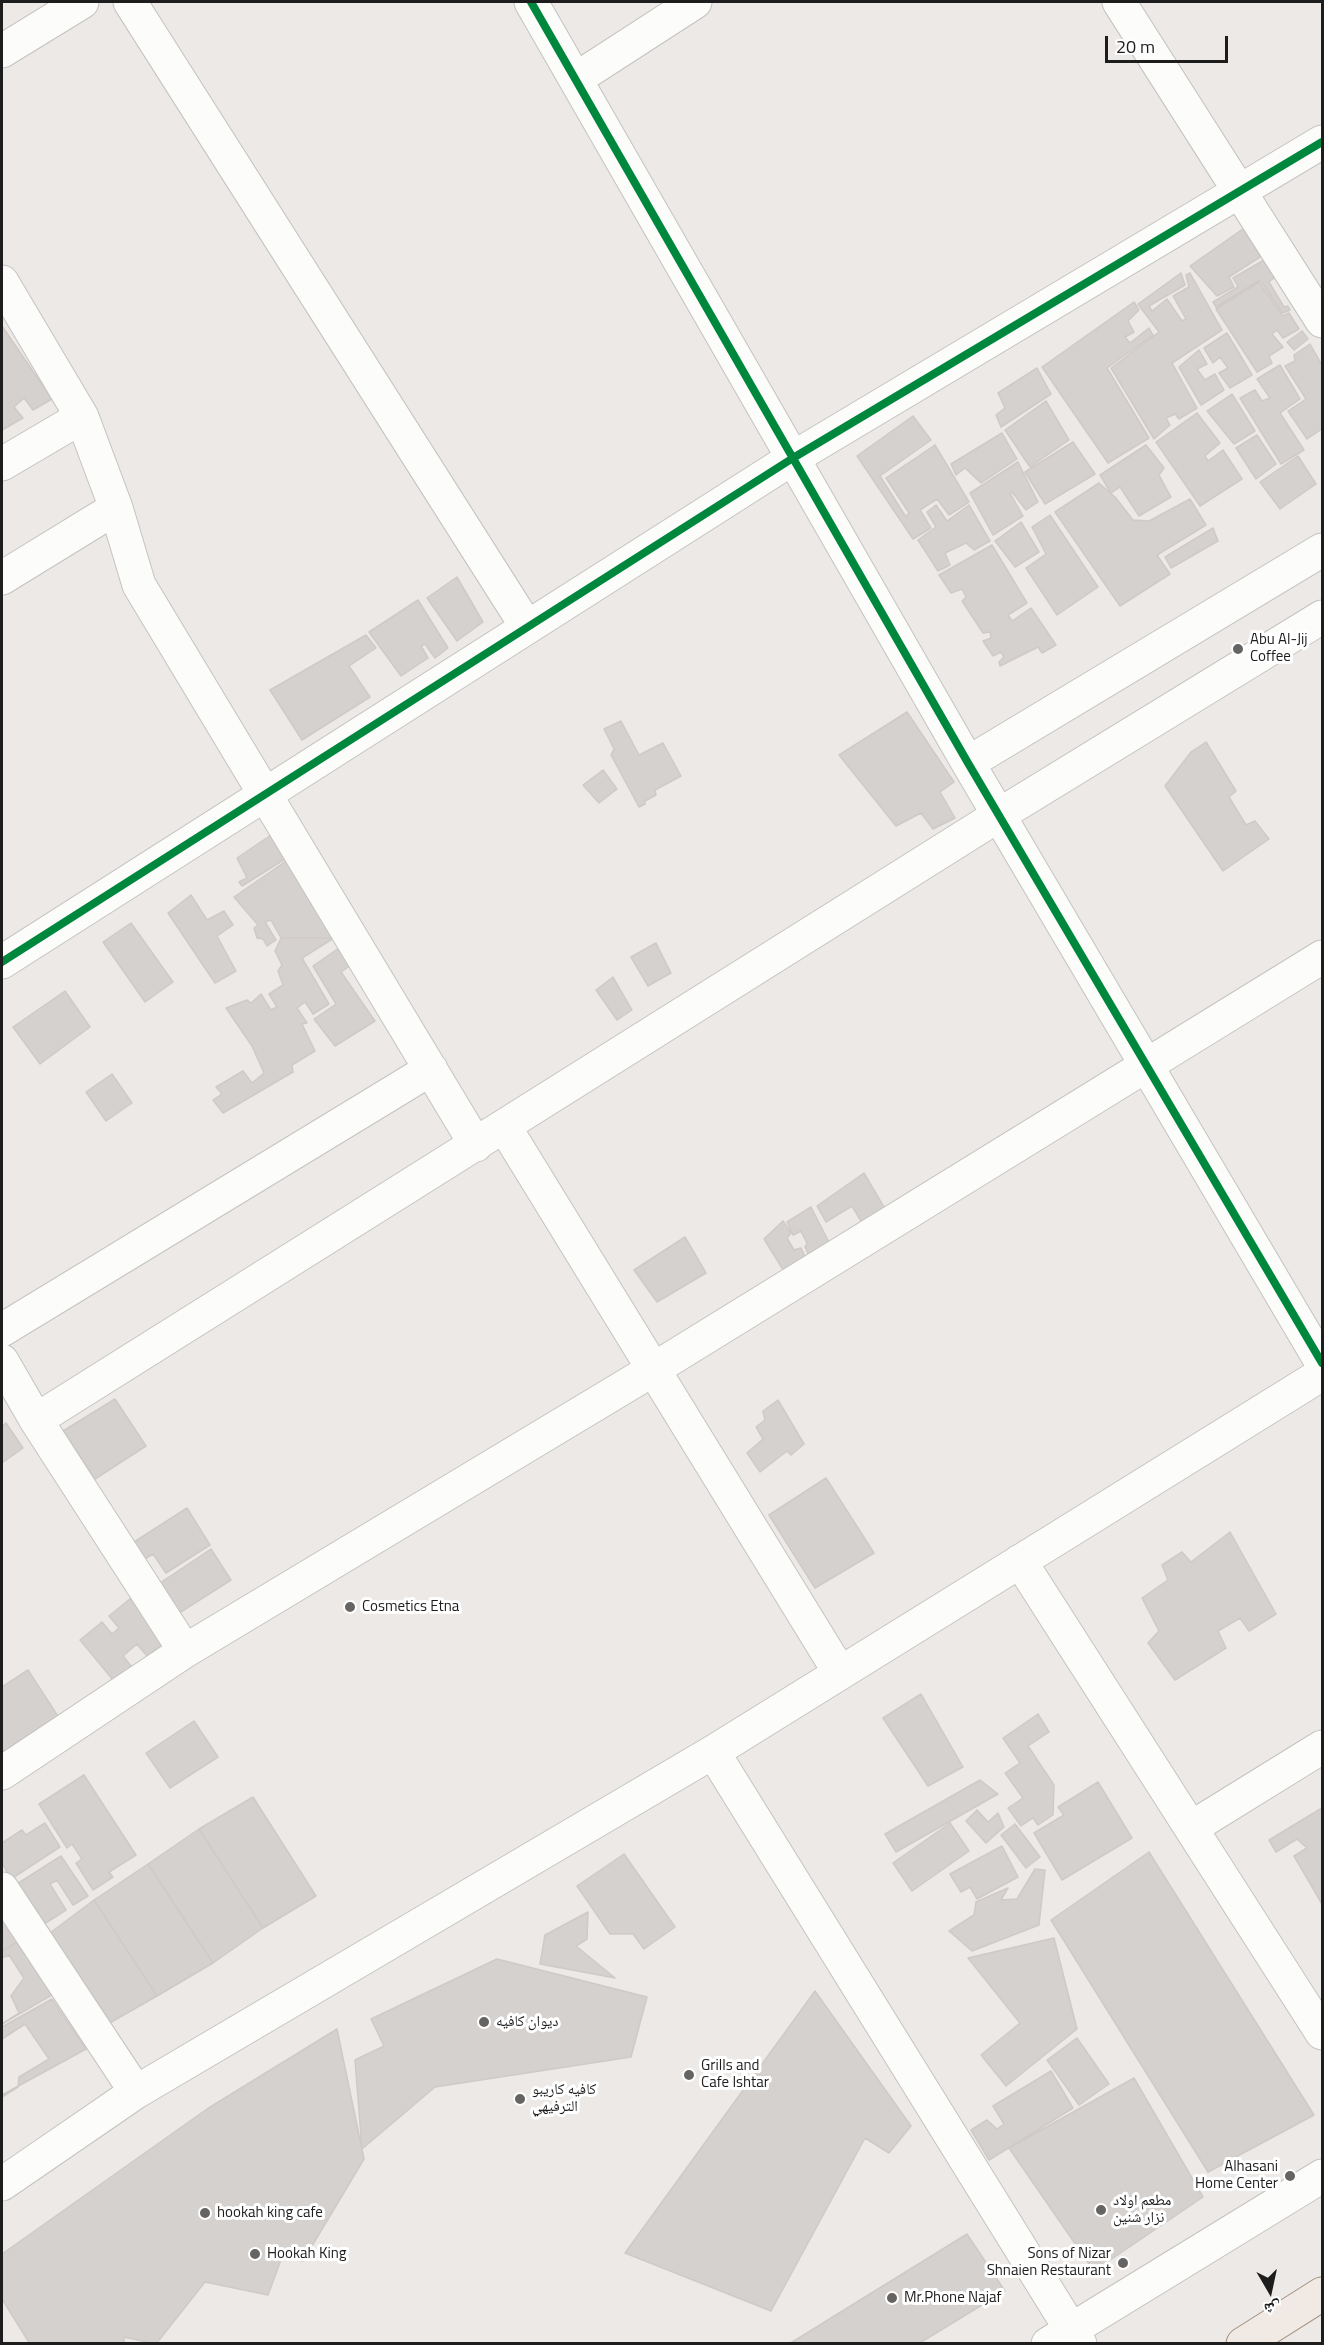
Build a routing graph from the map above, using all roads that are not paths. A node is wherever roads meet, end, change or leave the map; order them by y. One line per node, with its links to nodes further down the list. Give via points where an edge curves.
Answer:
1 (82, 2): 6 (street)
2 (130, 2): 19 (street)
3 (531, 2): 7 (street)
4 (695, 2): 7 (street)
5 (1119, 2): 9 (street)
6 (2, 51)
7 (576, 79): 13 (street)
8 (1323, 142): 9 (street)
9 (1240, 191): 11 (street); 13 (street)
10 (2, 282): 12 (street)
11 (1323, 321)
12 (82, 417): 14 (street); 15 (street)
13 (793, 458): 19 (street); 20 (street)
14 (2, 464)
15 (116, 508): 17 (street); 21 (street, via 139,585)
16 (1323, 550): 20 (street)
17 (2, 578)
18 (1323, 617): 22 (street)
19 (527, 627): 21 (street)
20 (968, 763): 22 (street)
21 (265, 795): 24 (street); 26 (street)
22 (999, 815): 25 (street); 27 (street)
23 (1323, 957): 25 (street)
24 (2, 962)
25 (1147, 1065): 31 (street); 32 (street)
26 (430, 1069): 28 (street); 29 (street)
27 (504, 1126): 28 (street); 32 (street)
28 (476, 1145): 34 (street)
29 (2, 1330)
30 (2, 1361): 34 (street)
31 (1323, 1363)
32 (654, 1369): 36 (street); 37 (street)
33 (1323, 1374): 35 (street)
34 (36, 1420): 36 (street)
35 (1020, 1561): 37 (street); 41 (street)
36 (185, 1651): 40 (street)
37 (840, 1673): 39 (street)
38 (1323, 1747): 41 (street)
39 (713, 1752): 44 (street); 48 (street)
40 (2, 1773)
41 (1191, 1828): 43 (street)
42 (2, 1889): 44 (street)
43 (1323, 2033)
44 (136, 2092): 46 (street)
45 (1323, 2176): 48 (street)
46 (2, 2184)
47 (1323, 2295): 49 (main road)
48 (1066, 2339)
49 (1243, 2343)

